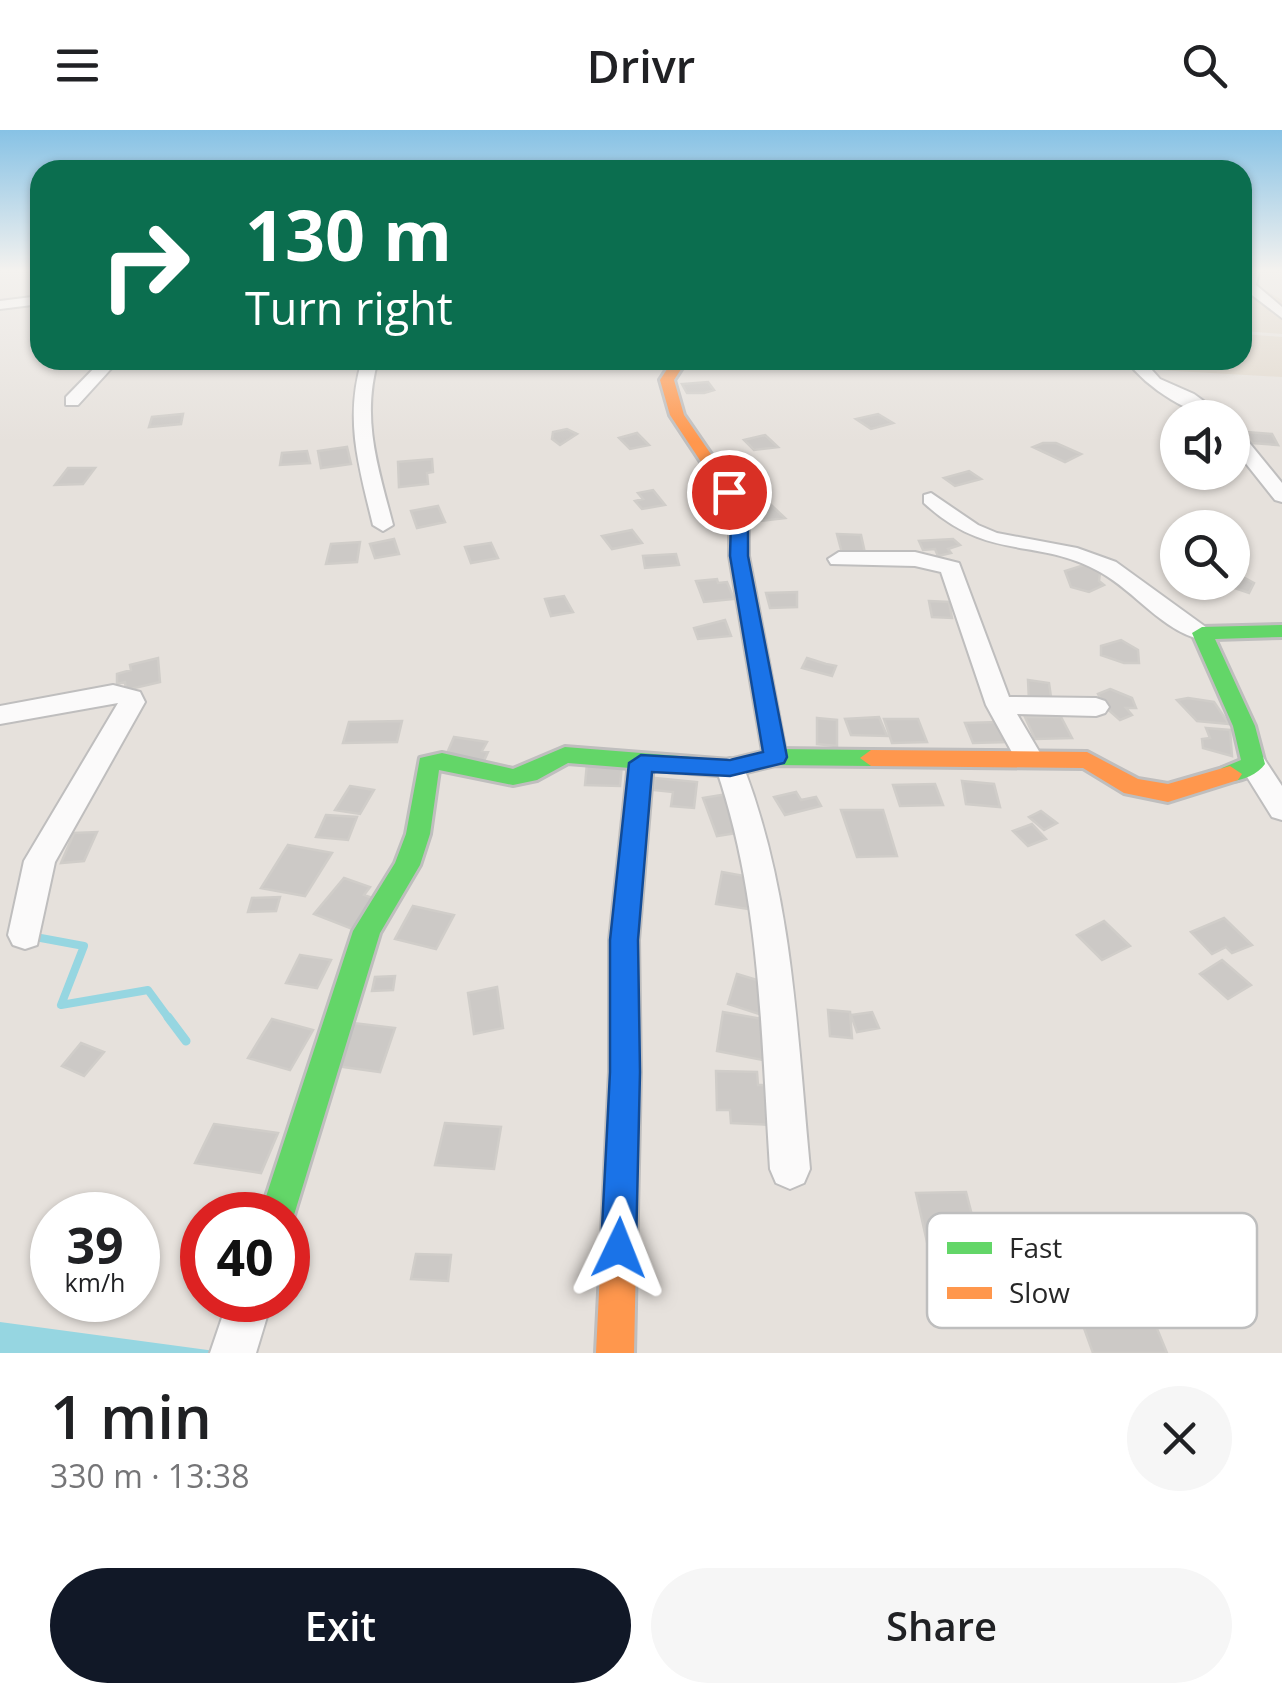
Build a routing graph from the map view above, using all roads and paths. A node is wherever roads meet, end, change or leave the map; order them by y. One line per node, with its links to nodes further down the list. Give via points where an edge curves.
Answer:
1 (101, 370): 6 (street)
2 (366, 370): 12 (street, via 358,436)
3 (674, 370): 19 (street, via 667,380 677,415 740,520 739,556)
4 (1142, 370): 5 (street, via 1154,384)
5 (1191, 400)
6 (72, 401)
7 (1250, 455): 8 (street)
8 (1257, 464): 9 (street); 10 (street)
9 (1282, 468)
10 (1282, 496)
11 (931, 498): 15 (street, via 972,534 1095,560 1177,623)
12 (383, 525)
13 (839, 559): 16 (street, via 915,559 951,568)
14 (1282, 631): 15 (street)
15 (1202, 633): 22 (street, via 1244,726)
16 (999, 704): 17 (street); 20 (street)
17 (1096, 707)
18 (0, 715): 25 (street, via 114,694 132,702 40,861)
19 (776, 757): 20 (street); 23 (street)
20 (1029, 758): 22 (street, via 1087,760 1116,782 1156,796 1197,789)
21 (641, 763): 23 (street); 27 (street, via 565,755 513,777 442,761 428,764 418,834 367,932); 30 (street, via 624,940)
22 (1252, 764): 24 (street)
23 (730, 768): 26 (street, via 745,802 768,912)
24 (1282, 809)
25 (25, 935)
26 (790, 1170)
27 (284, 1192)
28 (243, 1322): 29 (street)
29 (233, 1353)
30 (615, 1353)

